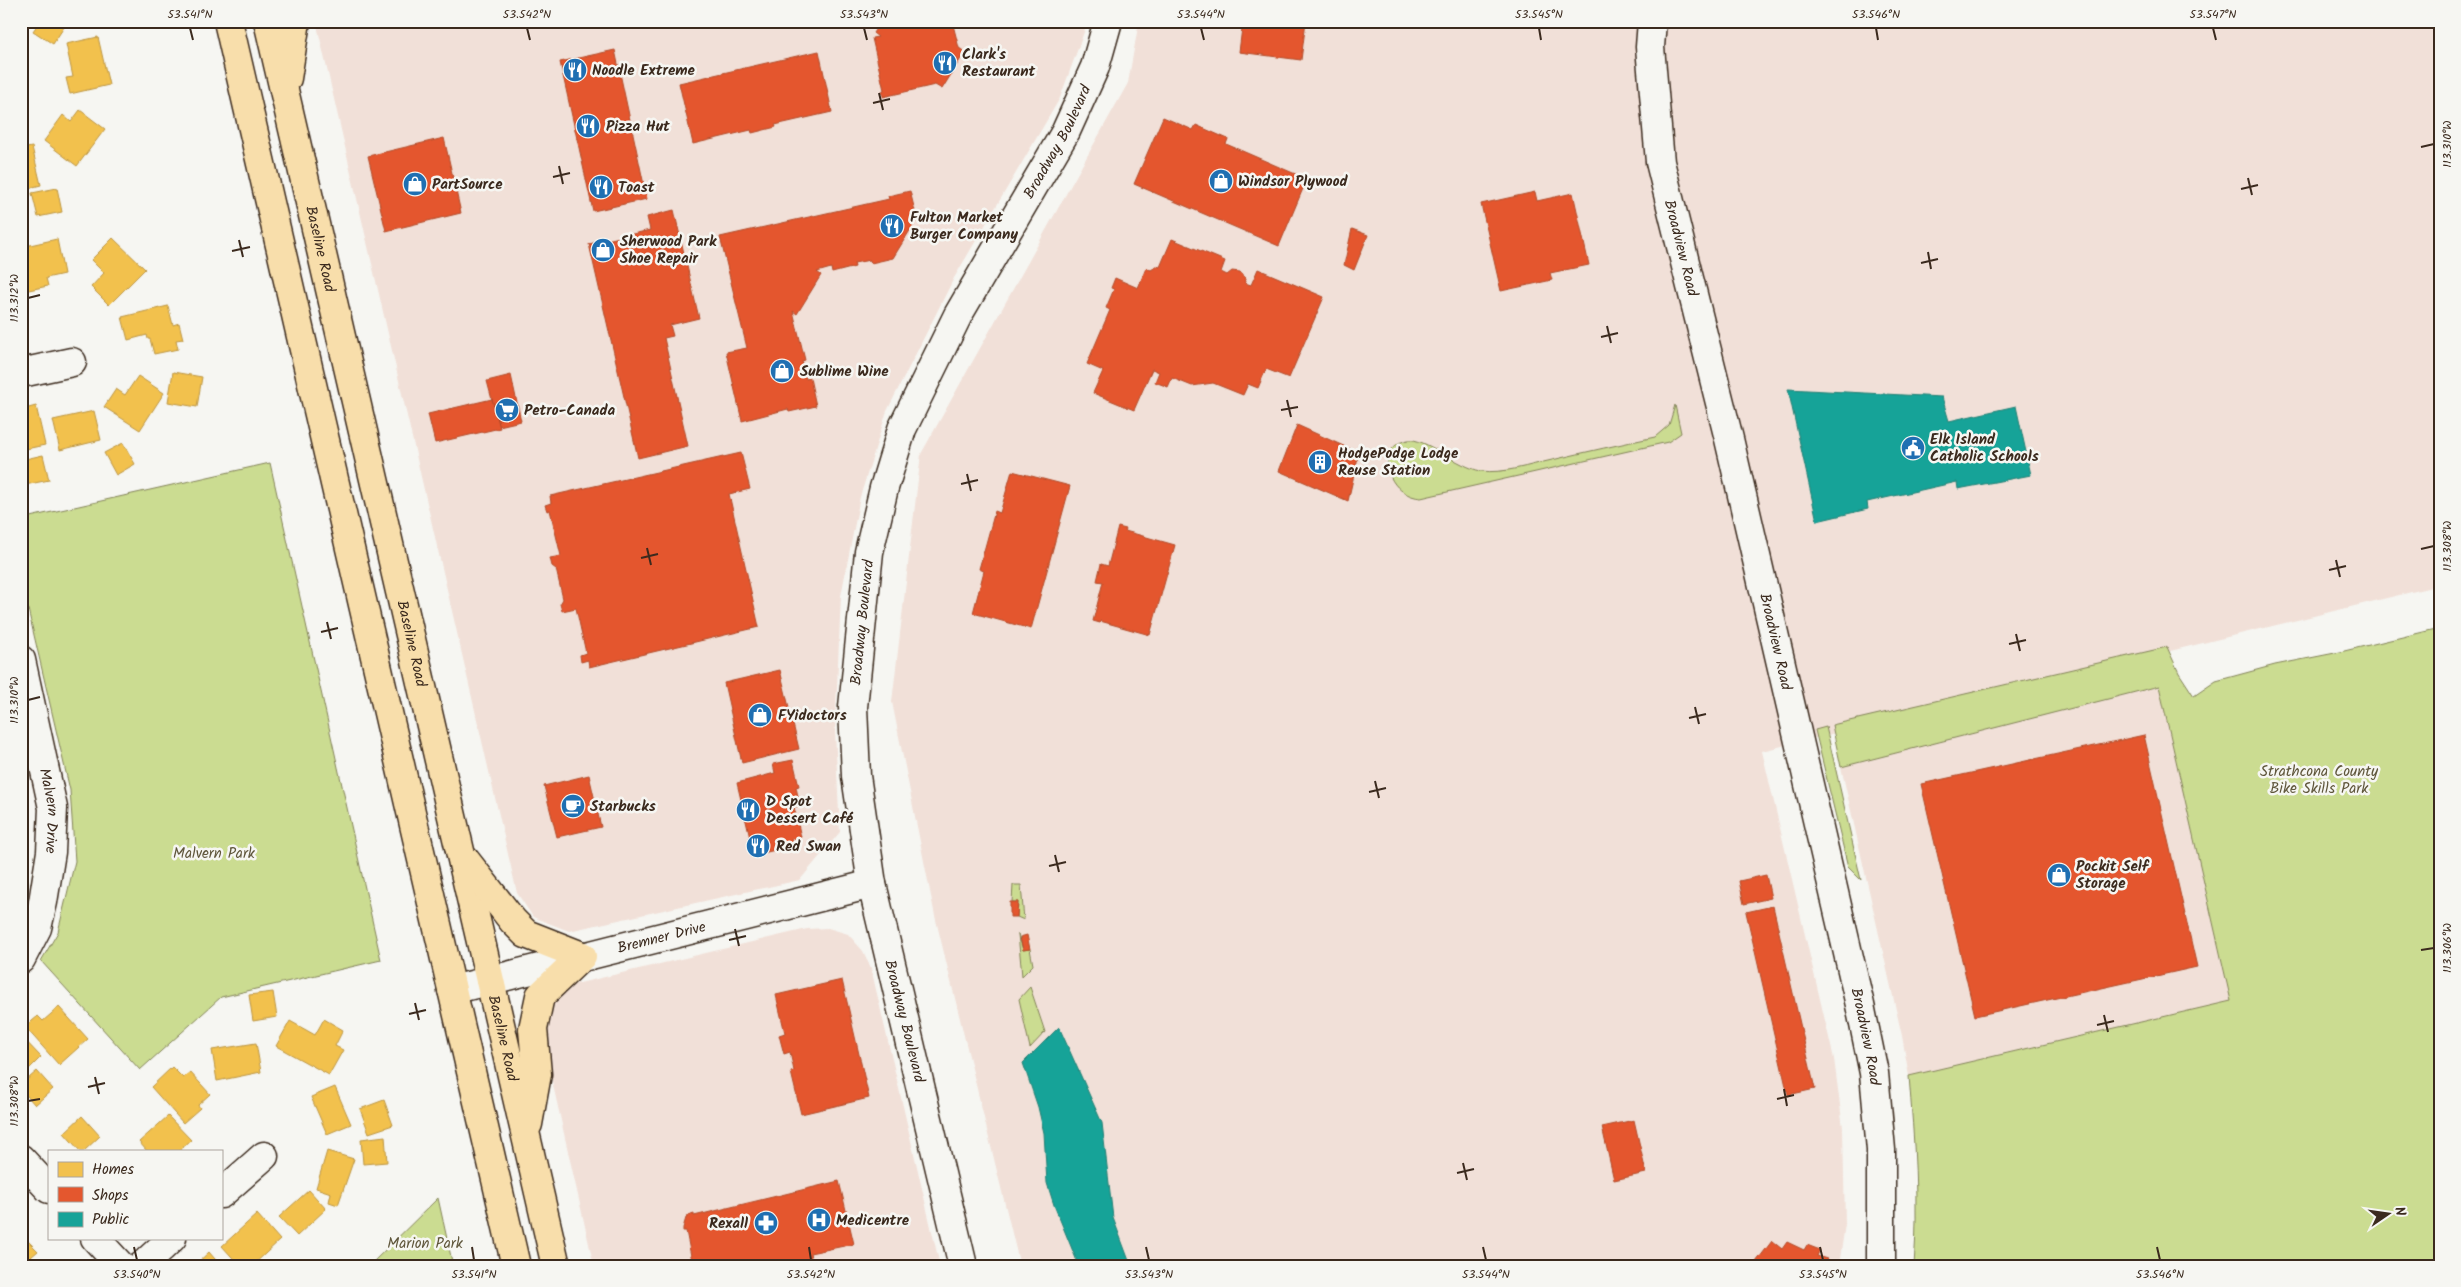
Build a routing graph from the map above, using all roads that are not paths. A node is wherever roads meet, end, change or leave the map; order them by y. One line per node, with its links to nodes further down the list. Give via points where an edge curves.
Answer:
1 (228, 21): 16 (main road)
2 (268, 21): 6 (main road, Baseline Road)
3 (296, 21): 6 (main road)
4 (1108, 21): 12 (street, Broadway Boulevard, via 1095,67 1066,131 947,335 902,429 884,488 869,552 853,707 856,776)
5 (1652, 21): 29 (street, Broadview Road, via 1650,47 1660,162 1731,449 1874,1073 1881,1150)
6 (284, 92): 11 (main road, Baseline Road)
7 (72, 362): 8 (street)
8 (21, 373)
9 (21, 660): 10 (street, Malvern Drive)
10 (25, 697): 14 (street, Malvern Drive, via 53,808 51,852 43,902 37,928)
11 (461, 854): 13 (main road, via 526,934); 15 (main road, Baseline Road)
12 (872, 884): 13 (street, Bremner Drive); 28 (street, Broadway Boulevard)
13 (582, 956): 15 (street, Bremner Drive); 17 (main road, via 540,996 533,1029 537,1074)
14 (21, 959)
15 (490, 982): 16 (street, Bremner Drive); 17 (main road, Baseline Road)
16 (452, 990): 26 (main road)
17 (526, 1136): 27 (main road, Baseline Road)
18 (264, 1156): 21 (street)
19 (21, 1159): 20 (street)
20 (48, 1187)
21 (222, 1193)
22 (97, 1240): 24 (street)
23 (170, 1240): 25 (street)
24 (120, 1266)
25 (142, 1266)
26 (516, 1266)
27 (556, 1266)
28 (963, 1266)
29 (1882, 1266)

